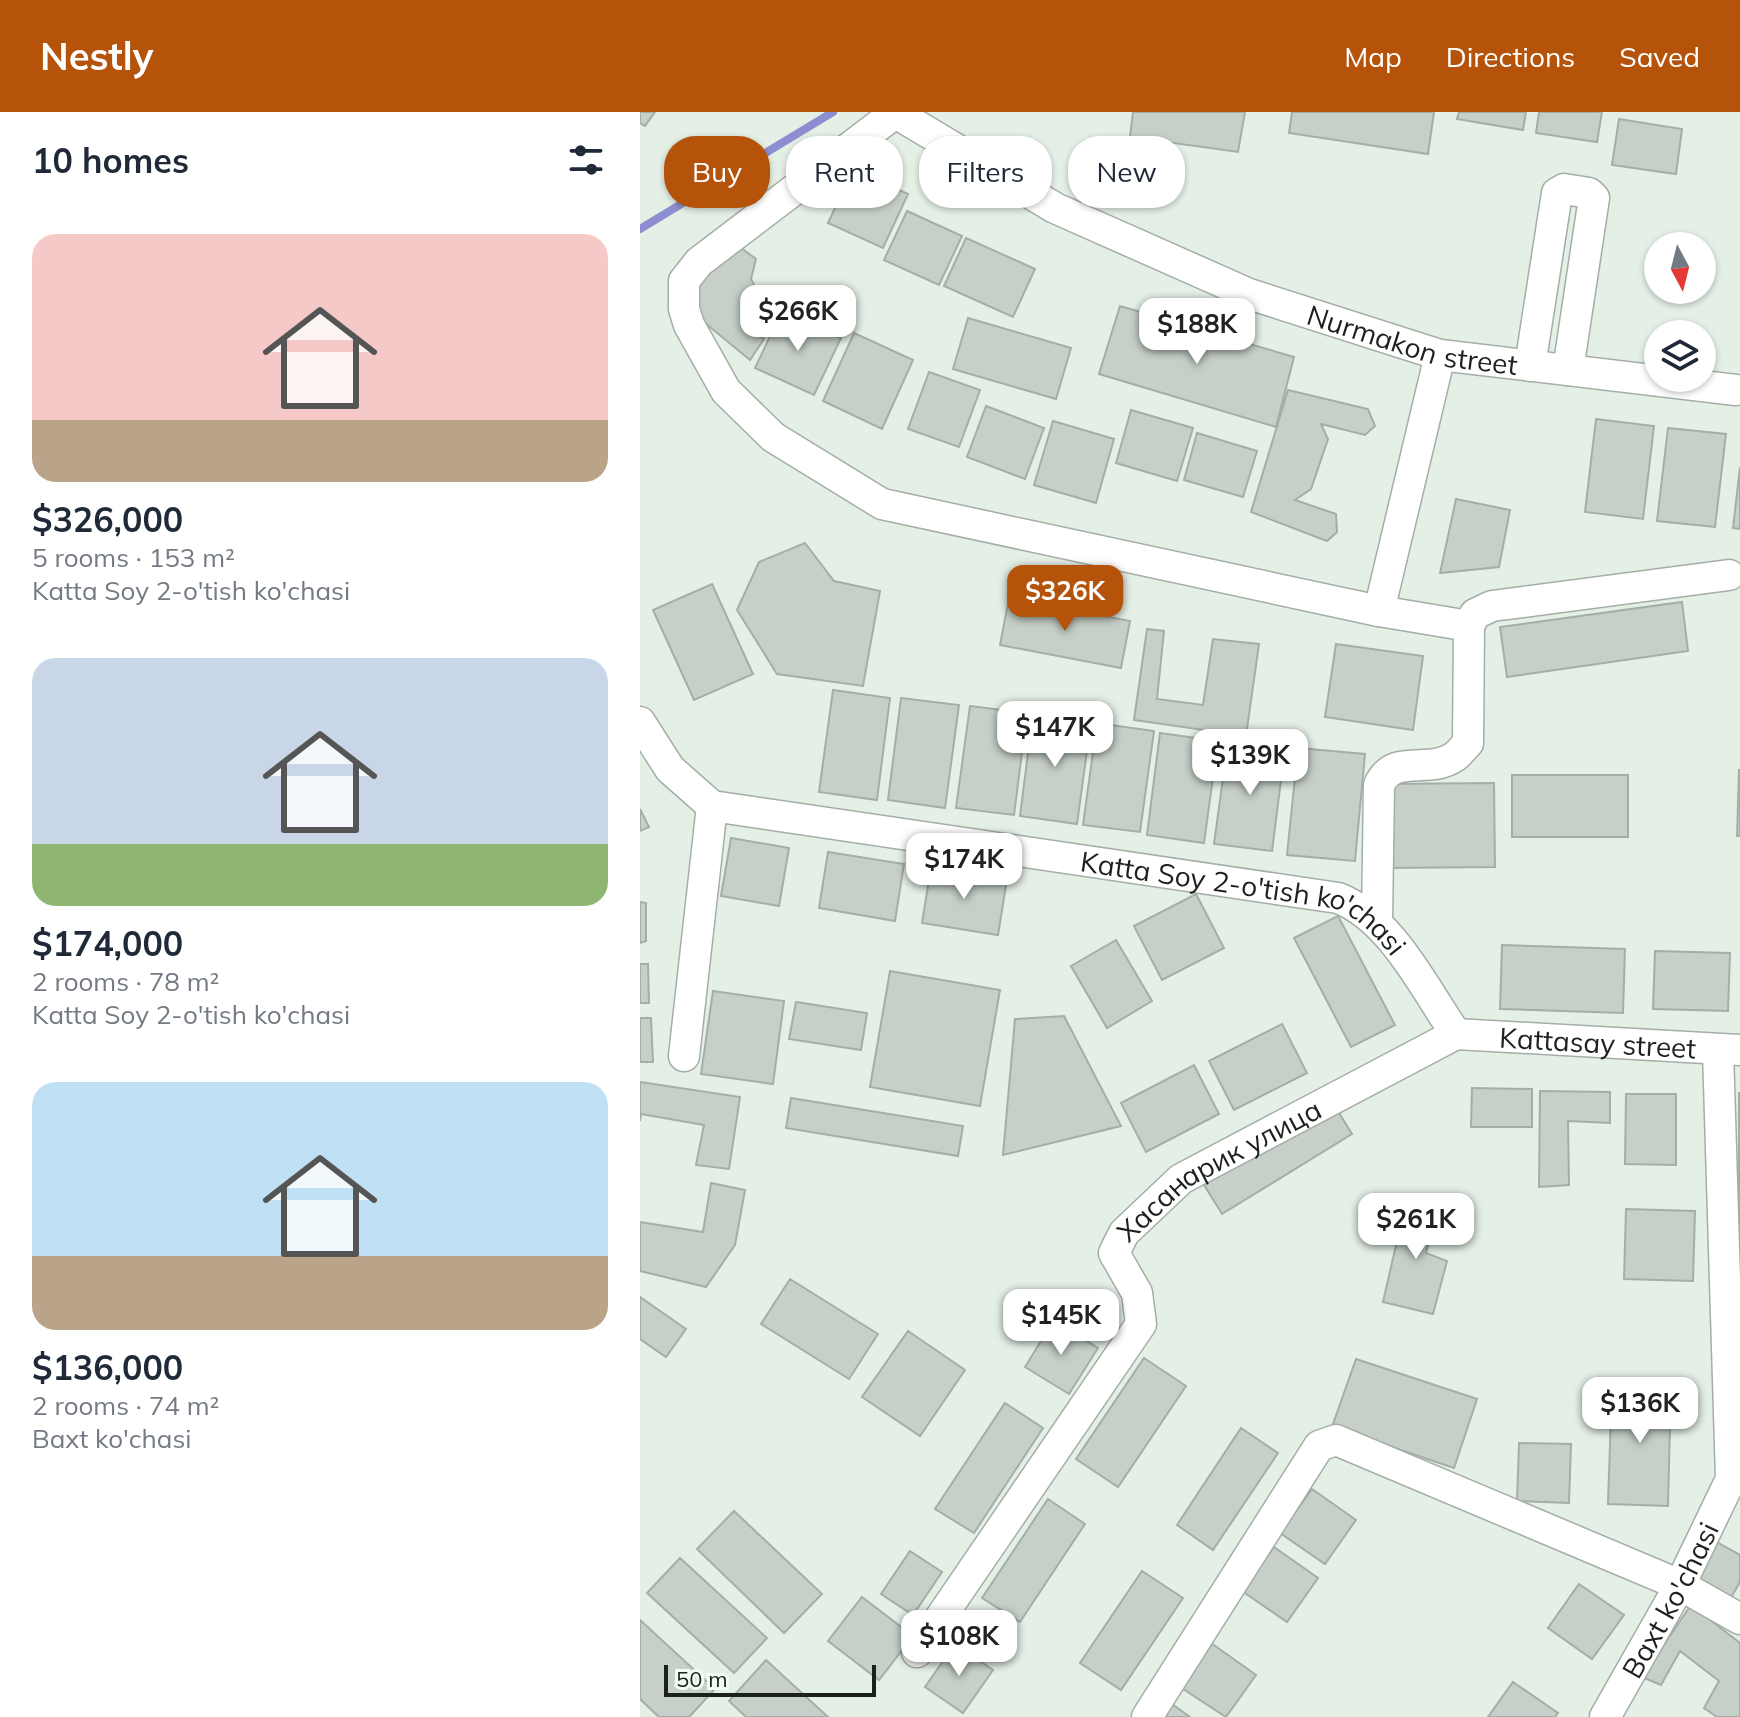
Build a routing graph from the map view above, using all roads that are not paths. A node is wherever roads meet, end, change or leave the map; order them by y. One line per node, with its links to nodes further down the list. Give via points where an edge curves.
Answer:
1 (895, 112): 2 (street, Nurmakon street, via 1055,208 1249,294); 7 (street, via 699,262 684,281 689,325 726,391 773,437 882,504)
2 (1440, 355): 3 (street, Nurmakon street); 7 (street)
3 (1530, 366): 4 (street, Nurmakon street); 4 (street, via 1557,193 1564,189 1594,198)
4 (1568, 370): 5 (street, Nurmakon street)
5 (1736, 390)
6 (1729, 575): 8 (street, via 1492,606 1475,614)
7 (1379, 611): 8 (street)
8 (1469, 626): 11 (street, via 1468,743 1454,758 1431,765 1397,765 1385,772 1379,785)
9 (640, 722): 10 (street, via 670,769)
10 (712, 806): 11 (street, Katta Soy 2-o'tish ko'chasi, via 1338,898); 14 (street)
11 (1377, 921): 12 (street, Katta Soy 2-o'tish ko'chasi)
12 (1456, 1034): 13 (street, Kattasay street); 18 (street, Хасанарик улица, via 1181,1179 1124,1233 1114,1253 1137,1293 1141,1324)
13 (1729, 1050): 15 (street, Baxt ko'chasi)
14 (684, 1056)
15 (1736, 1479): 16 (street, Baxt ko'chasi)
16 (1680, 1585): 17 (street); 19 (street, via 1328,1440 1319,1446); 20 (street, Baxt ko'chasi)
17 (1740, 1619)
18 (917, 1652)
19 (1147, 1717)
20 (1605, 1717)

